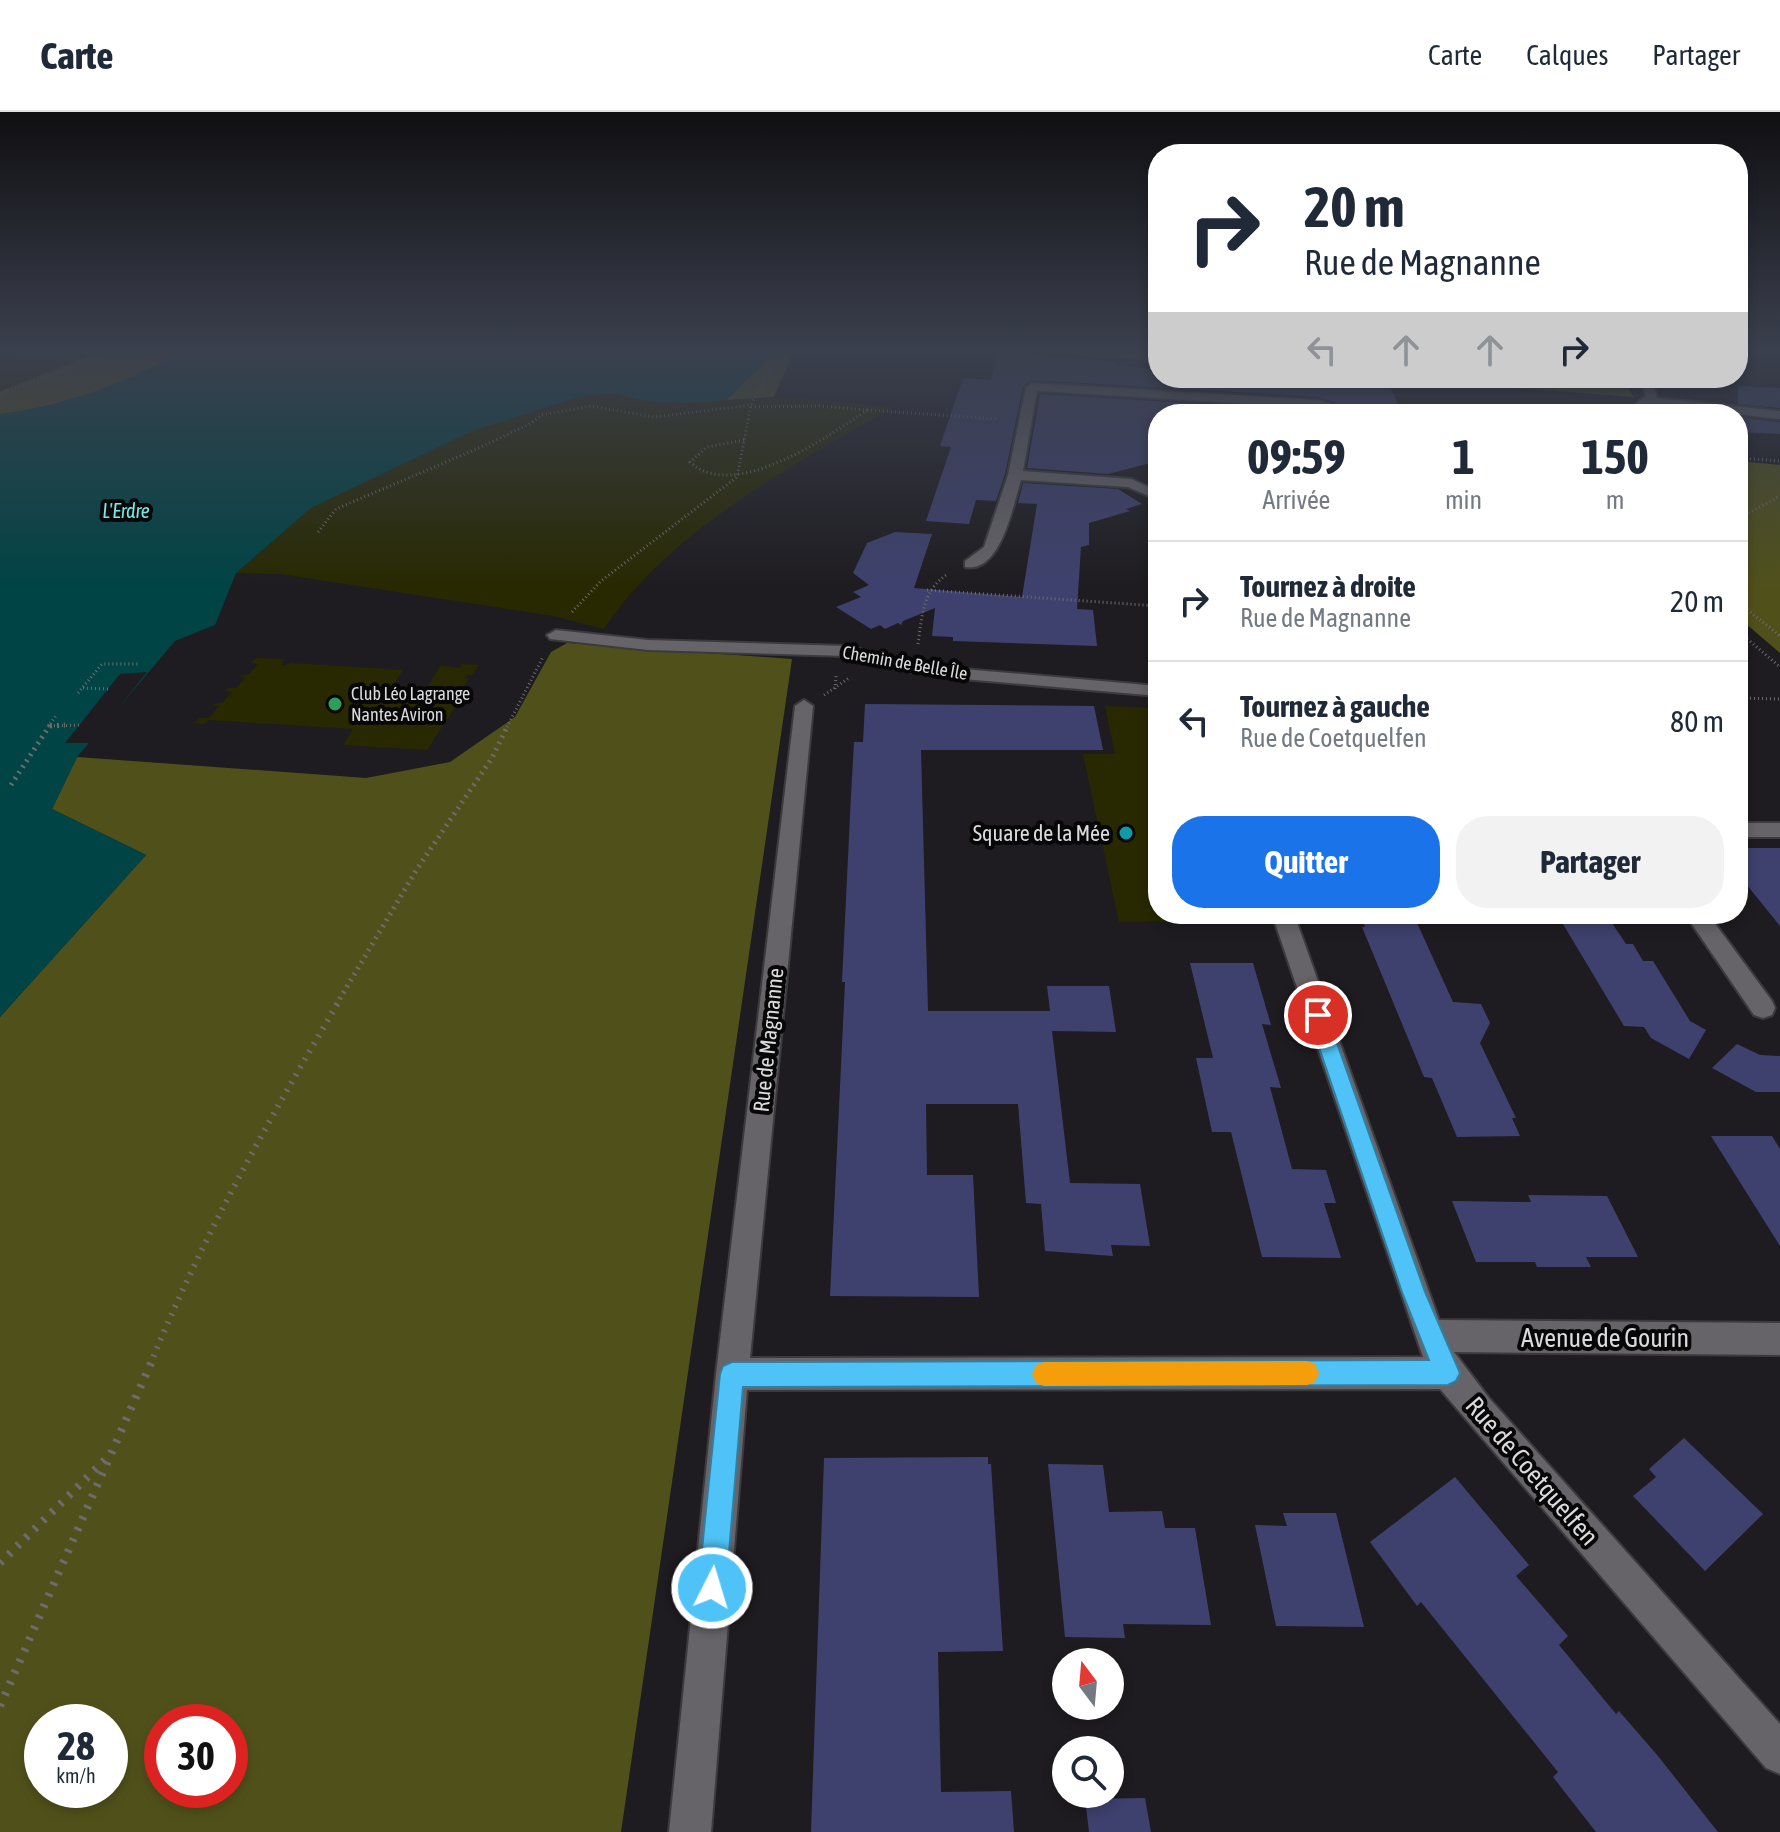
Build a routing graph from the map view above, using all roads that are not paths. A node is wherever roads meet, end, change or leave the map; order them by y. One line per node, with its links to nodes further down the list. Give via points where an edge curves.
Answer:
1 (1025, 428): 2 (street)
2 (1015, 475): 3 (street, via 1131,483); 4 (street, via 991,549)
3 (1148, 491)
4 (971, 564)
5 (556, 635): 6 (street, Chemin de Belle Île, via 648,645 847,651 963,674)
6 (1148, 690)
7 (804, 706): 16 (street, Rue de Magnanne)
8 (1748, 830): 9 (street)
9 (1780, 830)
10 (1286, 924): 13 (street, Rue de Coetquelfen)
11 (1703, 924): 12 (street)
12 (1763, 1008)
13 (1429, 1336): 14 (street, Avenue de Gourin); 15 (street, Rue de Coetquelfen)
14 (1780, 1339)
15 (1448, 1373): 16 (street); 17 (street, Rue de Coetquelfen)
16 (732, 1374): 18 (street, Rue de Magnanne)
17 (1780, 1754)
18 (690, 1832)

